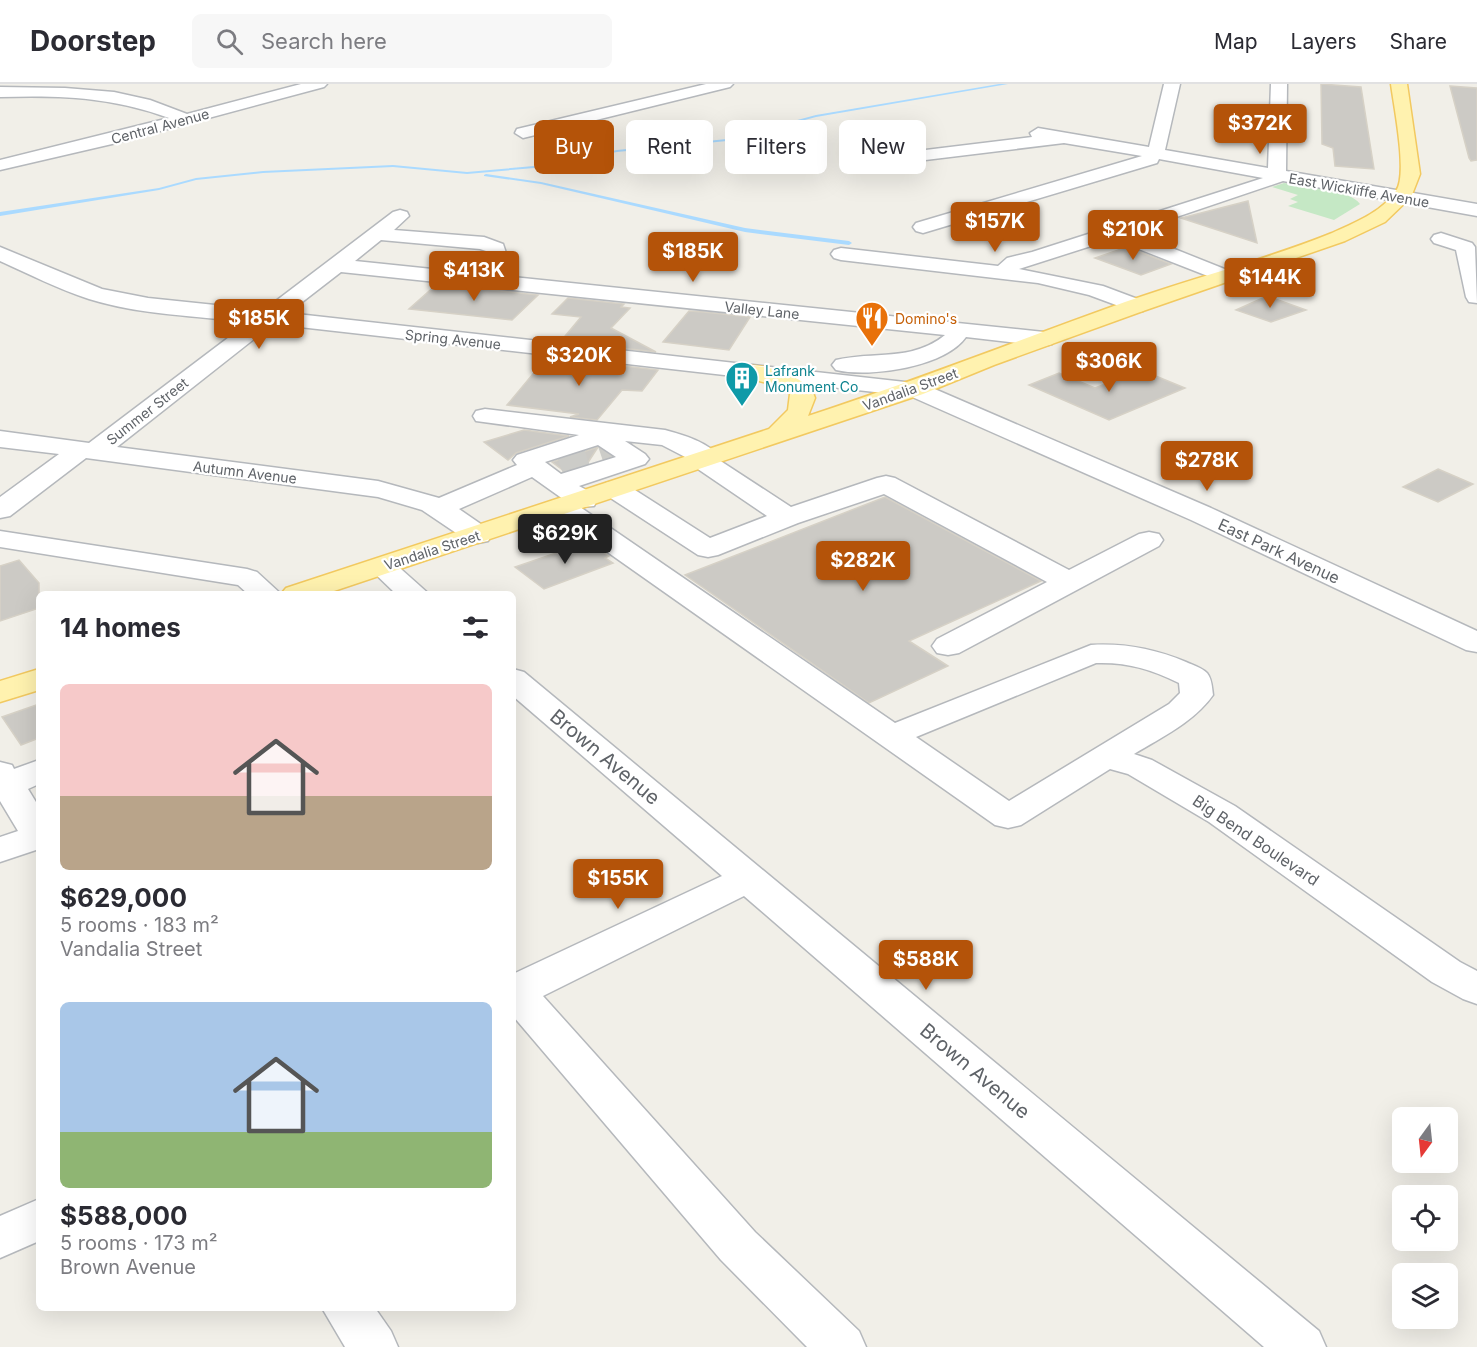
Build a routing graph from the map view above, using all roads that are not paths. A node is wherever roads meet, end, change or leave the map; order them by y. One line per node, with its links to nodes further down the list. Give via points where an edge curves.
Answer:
1 (319, 84): 8 (street, Central Avenue)
2 (725, 84): 9 (street)
3 (1172, 84): 12 (street)
4 (1279, 84): 15 (street)
5 (1399, 84): 16 (main road, via 1411,164 1410,181)
6 (53, 88): 7 (street); 8 (street, via 128,100)
7 (0, 92)
8 (187, 119): 14 (street, Central Avenue)
9 (523, 133)
10 (1038, 133): 11 (street, East Wickliffe Avenue)
11 (1064, 138): 12 (street, East Wickliffe Avenue); 13 (street, East Wickliffe Avenue)
12 (1156, 154): 15 (street, East Wickliffe Avenue); 19 (street, via 1143,162)
13 (926, 155)
14 (0, 165)
15 (1277, 176): 16 (street, East Wickliffe Avenue); 20 (street, via 1275,180)
16 (1401, 198): 17 (street, East Wickliffe Avenue); 27 (main road, Vandalia Street, via 1386,213 1352,231)
17 (1477, 210)
18 (400, 216): 21 (street, Summer Street)
19 (923, 227)
20 (1114, 232): 26 (street, via 1014,261); 27 (street)
21 (378, 234): 25 (street, Summer Street); 28 (street, via 484,243 496,248 496,253)
22 (1441, 239): 29 (street, via 1465,247)
23 (0, 253): 31 (street, Spring Avenue, via 98,295)
24 (841, 254): 26 (street)
25 (337, 265): 28 (street, Valley Lane); 31 (street, Summer Street)
26 (1002, 273): 30 (street, via 1070,283)
27 (1225, 276): 30 (main road, Vandalia Street)
28 (465, 279): 32 (street, Valley Lane)
29 (1477, 297)
30 (1135, 306): 33 (main road, Vandalia Street)
31 (268, 318): 35 (street, Spring Avenue); 42 (street, Summer Street)
32 (954, 337): 33 (street, Valley Lane); 34 (street); 36 (street, via 902,362 834,365)
33 (1044, 339): 34 (main road, Vandalia Street)
34 (986, 360): 37 (main road, Vandalia Street)
35 (751, 372): 36 (street, Spring Avenue); 39 (main road, via 783,380 801,391 803,404 794,420)
36 (824, 381): 37 (street, Spring Avenue)
37 (915, 389): 39 (main road, Vandalia Street); 57 (street, East Park Avenue, via 1201,514)
38 (485, 416): 41 (street)
39 (777, 435): 43 (main road, Vandalia Street)
40 (0, 439): 42 (street, Autumn Avenue)
41 (612, 442): 43 (street, via 672,440); 44 (street, via 636,459); 44 (street, via 526,460)
42 (88, 451): 46 (street, Autumn Avenue, via 378,489); 47 (street, Summer Street)
43 (704, 459): 45 (main road, Vandalia Street); 48 (street)
44 (557, 483): 45 (main road, Vandalia Street); 46 (street); 49 (main road, Vandalia Street); 62 (street)
45 (615, 489): 48 (street, via 708,549)
46 (440, 507): 49 (street, Autumn Avenue)
47 (0, 510)
48 (788, 517): 53 (street, via 886,484)
49 (478, 535): 52 (main road, Vandalia Street)
50 (0, 539): 54 (street, via 247,578)
51 (1149, 540): 53 (street)
52 (382, 567): 55 (main road, Vandalia Street); 56 (street)
53 (1069, 582): 58 (street)
54 (262, 591)
55 (306, 591)
56 (410, 591)
57 (1477, 643)
58 (948, 646)
59 (36, 680): 61 (main road)
60 (516, 682): 69 (street, Brown Avenue)
61 (0, 692)
62 (891, 736): 63 (street, via 1008,817); 63 (street, via 1091,654 1121,652 1152,658 1194,678 1197,695 1181,711)
63 (1106, 757): 70 (street, Big Bend Boulevard, via 1140,767 1222,814 1446,972)
64 (36, 772): 65 (street)
65 (4, 779): 66 (street)
66 (36, 830)
67 (36, 836): 68 (street)
68 (0, 850)
69 (748, 879): 71 (street); 78 (street, Brown Avenue)
70 (1477, 989)
71 (516, 990)
72 (516, 993): 77 (street, via 738,1246)
73 (36, 1220): 74 (street)
74 (0, 1238)
75 (349, 1311): 76 (street)
76 (373, 1347)
77 (841, 1347)
78 (1301, 1347)

